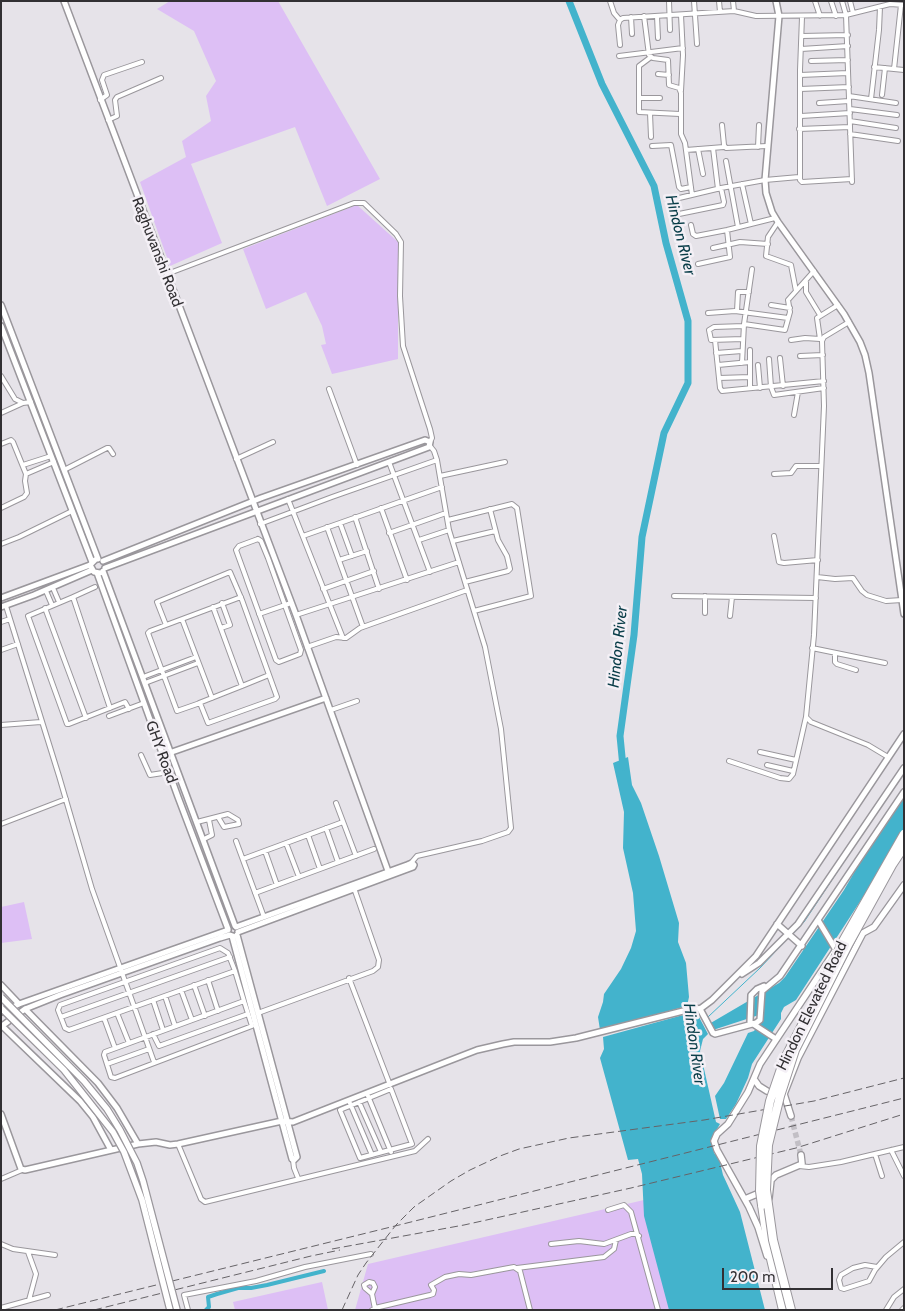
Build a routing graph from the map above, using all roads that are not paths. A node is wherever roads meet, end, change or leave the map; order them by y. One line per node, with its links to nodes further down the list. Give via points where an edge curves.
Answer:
1 (64, 1): 62 (street, Raghuvanshi Road)
2 (610, 1): 28 (street)
3 (669, 1): 18 (street)
4 (694, 1): 17 (street)
5 (719, 1): 15 (street)
6 (732, 1): 14 (street)
7 (776, 1): 23 (street)
8 (815, 1): 24 (street)
9 (831, 1): 25 (street)
10 (842, 1): 20 (street)
11 (850, 1): 16 (street)
12 (902, 5): 13 (street); 47 (street)
13 (880, 7): 16 (street); 45 (street)
14 (734, 11): 15 (street); 23 (street, via 753,16)
15 (720, 12): 17 (street)
16 (854, 13): 20 (street)
17 (695, 14): 19 (street); 34 (street)
18 (669, 15): 19 (street); 22 (street); 29 (street)
19 (681, 15): 37 (street)
20 (846, 15): 25 (street); 31 (street)
21 (644, 16): 22 (street); 26 (street); 39 (street)
22 (657, 16): 33 (street)
23 (779, 16): 27 (street); 82 (street)
24 (820, 16): 25 (street); 27 (street)
25 (836, 16)
26 (631, 17): 28 (street); 30 (street)
27 (802, 17): 32 (street)
28 (620, 20): 35 (street)
29 (670, 30)
30 (632, 34)
31 (848, 35): 32 (street); 36 (street)
32 (802, 36): 38 (street)
33 (658, 38)
34 (696, 44)
35 (620, 46)
36 (848, 46): 38 (street); 42 (street)
37 (683, 48): 39 (street); 56 (street)
38 (801, 49): 52 (street)
39 (648, 51): 40 (street); 41 (street)
40 (619, 56)
41 (651, 57): 51 (street, via 667,60); 59 (street, via 639,66)
42 (848, 60): 43 (street); 49 (street)
43 (811, 61)
44 (142, 62): 62 (street, via 104,75 102,80 107,96)
45 (874, 67): 46 (street); 61 (street)
46 (885, 68): 47 (street); 57 (street)
47 (894, 69): 48 (street)
48 (904, 70)
49 (848, 73): 52 (street); 54 (street)
50 (658, 74): 51 (street)
51 (669, 75): 56 (street, via 670,86)
52 (800, 75): 55 (street)
53 (161, 78): 71 (street, via 117,97 117,116)
54 (849, 87): 55 (street); 58 (street)
55 (800, 89): 70 (street)
56 (681, 91): 68 (street)
57 (882, 95)
58 (849, 96): 61 (street); 63 (street)
59 (639, 98): 60 (street); 67 (street, via 639,112)
60 (660, 98)
61 (871, 99): 65 (street)
62 (100, 100): 71 (street, Raghuvanshi Road)
63 (849, 102): 64 (street); 66 (street)
64 (819, 103)
65 (896, 103)
66 (850, 111): 69 (street); 70 (street); 72 (street)
67 (650, 113): 68 (street); 79 (street)
68 (680, 114): 87 (street)
69 (897, 115)
70 (801, 116): 77 (street)
71 (108, 120): 110 (street, Raghuvanshi Road)
72 (850, 121): 75 (street); 76 (street)
73 (722, 125): 83 (street)
74 (759, 125): 84 (street)
75 (850, 127): 77 (street); 78 (street)
76 (896, 128)
77 (799, 129): 90 (street)
78 (850, 134): 80 (street); 90 (street, via 852,180 802,182)
79 (651, 137)
80 (898, 141)
81 (652, 146): 94 (street, via 671,145 679,188)
82 (767, 146): 84 (street); 91 (street)
83 (724, 147): 84 (street); 85 (street)
84 (758, 147)
85 (713, 148): 86 (street); 95 (street)
86 (698, 149): 87 (street); 89 (street)
87 (686, 150): 94 (street)
88 (726, 162): 93 (street)
89 (703, 174)
90 (800, 177): 91 (street)
91 (765, 180): 92 (street); 99 (street, via 768,202)
92 (742, 184): 93 (street); 101 (street)
93 (730, 186): 95 (street); 102 (street)
94 (691, 187): 96 (street)
95 (720, 188): 96 (street); 98 (street, via 723,205)
96 (692, 195): 97 (street)
97 (675, 200)
98 (679, 214)
99 (776, 220): 101 (street); 105 (street); 109 (street)
100 (691, 224): 103 (street, via 695,236)
101 (751, 224): 102 (street)
102 (738, 227): 103 (street)
103 (727, 230): 104 (street)
104 (729, 244): 105 (street); 106 (street); 107 (street, via 729,258)
105 (768, 244): 112 (street, via 767,257 792,266)
106 (713, 248)
107 (698, 264)
108 (752, 269): 113 (street)
109 (814, 271): 111 (street); 116 (street)
110 (166, 275): 159 (street, via 354,203 364,203 400,240 403,346 430,429); 162 (street, Raghuvanshi Road)
111 (806, 282): 112 (street); 121 (street, via 806,292)
112 (796, 291): 117 (street, via 788,300)
113 (749, 292): 118 (street, via 738,292); 119 (street)
114 (1, 305): 152 (street, GHY Road)
115 (772, 305): 117 (street)
116 (838, 305): 121 (street); 123 (street)
117 (790, 308): 122 (street)
118 (737, 311): 119 (street); 120 (street)
119 (746, 312): 122 (street); 124 (street)
120 (708, 313)
121 (820, 315): 127 (street, via 816,322)
122 (788, 318): 124 (street, via 784,330)
123 (849, 322): 127 (street); 228 (street, via 860,342 869,373)
124 (744, 325): 126 (street); 128 (street, via 710,328 710,338)
125 (1, 326): 154 (street, GHY Road)
126 (743, 339): 128 (street); 131 (street)
127 (821, 339): 129 (street); 134 (street)
128 (715, 340): 132 (street)
129 (791, 340)
130 (750, 350): 137 (street)
131 (742, 351): 132 (street); 138 (street)
132 (716, 353): 139 (street)
133 (800, 356): 134 (street)
134 (823, 356): 144 (street)
135 (780, 358): 145 (street)
136 (769, 359): 146 (street)
137 (750, 362): 138 (street); 142 (street)
138 (742, 363): 139 (street)
139 (718, 365): 143 (street)
140 (758, 365): 148 (street)
141 (1, 376): 153 (street, via 11,394)
142 (750, 377): 143 (street); 147 (street)
143 (719, 378): 147 (street, via 722,391)
144 (824, 381): 145 (street); 149 (street)
145 (783, 386): 146 (street)
146 (771, 387): 148 (street); 151 (street, via 775,395)
147 (750, 388): 148 (street)
148 (760, 388)
149 (824, 388): 151 (street); 169 (street)
150 (329, 389): 168 (street)
151 (798, 392): 156 (street)
152 (37, 400): 154 (street); 170 (street, GHY Road)
153 (24, 402): 154 (street); 155 (street)
154 (31, 402): 161 (street, GHY Road)
155 (1, 413)
156 (794, 414)
157 (273, 442): 162 (street)
158 (1, 444): 167 (street, via 11,440)
159 (430, 444): 163 (street); 164 (street); 168 (street, via 425,440)
160 (113, 454): 170 (street, via 107,448)
161 (51, 456): 165 (street, GHY Road); 167 (street)
162 (236, 460): 178 (street, Raghuvanshi Road)
163 (437, 460): 173 (street); 174 (street)
164 (388, 461): 173 (street); 176 (street)
165 (54, 462): 171 (street); 182 (street, GHY Road)
166 (505, 462): 174 (street)
167 (23, 465): 171 (street)
168 (357, 465): 178 (street)
169 (821, 466): 172 (street, via 796,466 791,473); 204 (street)
170 (64, 470): 202 (street, GHY Road)
171 (26, 474): 179 (street, via 26,496)
172 (774, 474)
173 (394, 475): 177 (street); 184 (street)
174 (440, 476): 175 (street)
175 (442, 487): 177 (street); 185 (street)
176 (288, 499): 183 (street); 184 (street)
177 (404, 500): 180 (street); 190 (street)
178 (252, 502): 183 (street, Raghuvanshi Road); 202 (street)
179 (1, 508)
180 (381, 508): 186 (street); 194 (street)
181 (490, 510): 187 (street); 193 (street); 238 (street, via 512,504 516,506 531,595)
182 (72, 511): 199 (street); 206 (street, GHY Road)
183 (255, 511): 189 (street, Raghuvanshi Road); 207 (street)
184 (294, 511): 189 (street); 195 (street)
185 (446, 513): 187 (street); 190 (street)
186 (355, 517): 188 (street); 200 (street)
187 (448, 520): 192 (street)
188 (340, 523): 191 (street); 201 (street)
189 (260, 524): 231 (street, Raghuvanshi Road)
190 (413, 524): 194 (street); 197 (street)
191 (327, 527): 195 (street); 203 (street)
192 (449, 530): 197 (street); 198 (street)
193 (495, 531): 198 (street); 213 (street, via 510,570)
194 (389, 533): 211 (street)
195 (303, 536): 216 (street)
196 (774, 536): 204 (street, via 779,562)
197 (420, 540): 209 (street)
198 (453, 541): 205 (street)
199 (1, 544)
200 (366, 551): 201 (street); 208 (street)
201 (352, 556): 203 (street)
202 (100, 560): 206 (street); 207 (street, GHY Road)
203 (339, 560): 212 (street)
204 (818, 560): 210 (street)
205 (459, 562): 209 (street); 213 (street)
206 (93, 568): 207 (street); 215 (street); 225 (street); 269 (street, GHY Road)
207 (104, 569): 262 (street, GHY Road)
208 (374, 572): 212 (street); 217 (street)
209 (430, 572): 211 (street)
210 (817, 577): 227 (street); 228 (street, via 853,578 867,595 886,601)
211 (407, 580): 217 (street)
212 (346, 581): 216 (street); 223 (street)
213 (465, 582): 218 (street)
214 (95, 587): 222 (street)
215 (53, 588): 219 (street); 229 (street)
216 (323, 589): 232 (street)
217 (379, 589): 223 (street)
218 (468, 590): 238 (street); 248 (street)
219 (46, 591): 233 (street); 235 (street)
220 (674, 596): 221 (street)
221 (705, 596): 224 (street); 239 (street)
222 (73, 597): 229 (street); 271 (street)
223 (353, 597): 232 (street); 248 (street)
224 (732, 597): 227 (street); 243 (street)
225 (1, 598)
226 (240, 598): 230 (street); 247 (street, via 230,572 157,602); 261 (street)
227 (816, 598): 253 (street)
228 (902, 600): 241 (street)
229 (59, 602): 233 (street)
230 (222, 603): 236 (street); 249 (street, via 230,625)
231 (291, 604): 234 (street); 242 (street, Raghuvanshi Road)
232 (329, 604): 242 (street); 250 (street)
233 (52, 605): 237 (street)
234 (285, 605): 240 (street); 240 (street, via 302,651 279,662); 240 (street, via 261,541 256,540 236,550)
235 (4, 607): 245 (street)
236 (213, 607): 244 (street); 249 (street)
237 (45, 608): 276 (street); 276 (street, via 27,617 66,722 69,724)
238 (474, 611): 310 (street, via 485,647 501,729 511,828 482,841 417,856)
239 (705, 613)
240 (259, 614)
241 (904, 614)
242 (296, 615): 252 (street, Raghuvanshi Road)
243 (730, 616)
244 (182, 618): 247 (street); 256 (street)
245 (10, 619): 246 (street); 251 (street)
246 (1, 622)
247 (166, 624): 259 (street, via 148,632)
248 (363, 627): 250 (street)
249 (221, 628): 265 (street)
250 (343, 638): 252 (street, via 336,637)
251 (18, 644): 254 (street); 277 (street)
252 (308, 647): 267 (street, Raghuvanshi Road)
253 (812, 648): 255 (street); 275 (street)
254 (1, 650)
255 (835, 654): 258 (street); 260 (street, via 838,664)
256 (196, 657): 257 (street); 259 (street)
257 (198, 663): 263 (street); 266 (street)
258 (885, 663)
259 (162, 670): 262 (street); 263 (street)
260 (856, 670)
261 (269, 675): 265 (street); 270 (street, via 277,697 275,700 208,723)
262 (143, 677): 264 (street, GHY Road)
263 (164, 677): 264 (street); 270 (street, via 177,711)
264 (145, 683): 280 (street, GHY Road)
265 (242, 686): 266 (street)
266 (212, 698): 270 (street)
267 (326, 698): 273 (street, Raghuvanshi Road); 280 (street)
268 (357, 701): 273 (street)
269 (144, 703): 272 (street); 289 (street, GHY Road)
270 (199, 703)
271 (110, 708): 272 (street, via 126,702); 276 (street)
272 (129, 709): 274 (street)
273 (331, 710): 312 (street, Raghuvanshi Road)
274 (110, 716)
275 (806, 717): 283 (street, via 810,722 861,742); 284 (street)
276 (86, 718)
277 (41, 722): 278 (street); 291 (street)
278 (1, 724)
279 (904, 734): 283 (street)
280 (172, 752): 295 (street, GHY Road)
281 (760, 752): 284 (street)
282 (140, 755): 289 (street, via 150,775)
283 (888, 757): 320 (street)
284 (796, 760): 288 (street)
285 (729, 761): 288 (street, via 785,779)
286 (767, 765): 288 (street)
287 (904, 768): 323 (street, via 807,912)
288 (793, 771)
289 (168, 772): 321 (street, GHY Road)
290 (904, 792): 319 (street)
291 (66, 799): 297 (street); 327 (street, via 92,889)
292 (336, 803): 296 (street)
293 (218, 817): 293 (street, via 230,814 239,824 224,827); 294 (street)
294 (209, 820): 295 (street); 301 (street, via 212,835)
295 (197, 822): 301 (street, GHY Road)
296 (343, 822): 298 (street); 307 (street)
297 (1, 824)
298 (326, 828): 300 (street); 309 (street)
299 (904, 834): 423 (highway, Hindon Elevated Road, bridge, via 843,941 784,1060 770,1101 761,1146 760,1190)
300 (308, 835): 303 (street); 311 (street)
301 (204, 840): 321 (street, GHY Road)
302 (236, 841): 308 (street)
303 (286, 843): 306 (street); 313 (street)
304 (904, 847): 424 (highway, Hindon Elevated Road, bridge, via 849,943 800,1041 780,1096 768,1145 766,1190 773,1240)
305 (374, 849): 307 (street)
306 (265, 850): 308 (street); 314 (street)
307 (356, 856): 309 (street)
308 (243, 859): 317 (street)
309 (338, 862): 311 (street)
310 (411, 863): 312 (street); 316 (street, via 413,867)
311 (320, 869): 313 (street)
312 (388, 871): 318 (street)
313 (299, 877): 314 (street)
314 (277, 885): 317 (street)
315 (904, 885): 322 (main road, via 874,927)
316 (354, 888): 321 (street); 330 (street, via 379,963 373,971)
317 (255, 893): 318 (street)
318 (264, 917): 321 (street)
319 (819, 921): 324 (street); 325 (street)
320 (777, 924): 323 (street); 329 (street, via 756,956)
321 (233, 931): 327 (street); 352 (street); 378 (street)
322 (863, 933): 325 (main road, via 845,932); 339 (main road)
323 (788, 934): 324 (street); 329 (street, via 759,963)
324 (800, 944): 336 (street, via 780,976)
325 (834, 948): 333 (main road)
326 (230, 957): 328 (street); 332 (street, via 220,948); 338 (street)
327 (122, 970): 332 (street); 344 (street); 347 (street)
328 (235, 971): 331 (street); 343 (street)
329 (736, 977): 349 (street)
330 (349, 978): 352 (street); 371 (street)
331 (208, 980): 335 (street); 348 (street)
332 (126, 981): 338 (street); 355 (street, via 60,1005)
333 (814, 984): 339 (main road); 364 (main road)
334 (1, 985): 344 (street)
335 (194, 985): 337 (street); 354 (street)
336 (768, 986): 358 (street, via 761,993 760,1020); 358 (street, via 757,989 751,996)
337 (181, 990): 340 (street); 357 (street)
338 (130, 993): 345 (street); 355 (street)
339 (832, 994): 372 (main road, via 798,1058)
340 (165, 996): 342 (street); 360 (street)
341 (1, 997): 419 (main road, bridge, via 84,1081 120,1130 146,1190)
342 (153, 1000): 345 (street); 361 (street)
343 (244, 1001): 348 (street); 353 (street)
344 (19, 1004): 350 (street)
345 (135, 1007): 351 (street); 363 (street)
346 (1, 1008): 418 (main road, bridge, via 64,1070 113,1132 142,1200)
347 (25, 1009): 359 (street); 380 (street, via 98,1083)
348 (218, 1011): 354 (street)
349 (701, 1011): 358 (street, via 713,1033); 371 (street, via 689,1010 559,1040 491,1046)
350 (1, 1012)
351 (117, 1013): 356 (street); 365 (street)
352 (258, 1013): 378 (street)
353 (248, 1014): 362 (street, via 159,1046); 368 (street, via 252,1026)
354 (205, 1016): 357 (street)
355 (61, 1017): 356 (street, via 68,1030)
356 (104, 1018): 366 (street)
357 (192, 1020): 360 (street)
358 (752, 1023): 364 (street)
359 (1, 1026): 383 (street, via 80,1101)
360 (176, 1026): 361 (street)
361 (163, 1030): 362 (street)
362 (153, 1034): 363 (street)
363 (145, 1037): 365 (street); 367 (street)
364 (774, 1038): 370 (main road)
365 (130, 1043): 366 (street)
366 (115, 1048): 369 (street, via 104,1053)
367 (150, 1049): 368 (street); 369 (street)
368 (154, 1062): 369 (street, via 115,1078 111,1077)
369 (107, 1064)
370 (754, 1079): 372 (main road, via 767,1092); 400 (main road, via 728,1124 714,1141)
371 (390, 1085): 373 (street)
372 (784, 1094): 377 (main road)
373 (368, 1096): 374 (street); 375 (street); 384 (street); 384 (street, via 391,1089 412,1144)
374 (359, 1102): 375 (street); 386 (street)
375 (350, 1103): 378 (street, via 297,1121); 388 (street); 388 (street, via 340,1110 343,1118 360,1158)
376 (1, 1114): 394 (street)
377 (791, 1116)
378 (284, 1121): 381 (street); 391 (street, via 297,1157)
379 (428, 1139): 390 (street, via 416,1150)
380 (138, 1144): 381 (street); 383 (street)
381 (178, 1144): 397 (street, via 204,1202)
382 (904, 1147): 385 (street)
383 (111, 1150): 394 (street)
384 (391, 1150): 386 (street); 390 (street)
385 (891, 1150): 387 (street); 396 (street)
386 (381, 1152): 388 (street)
387 (875, 1154): 393 (street, via 818,1166); 395 (street)
388 (372, 1155): 392 (street)
389 (801, 1155): 393 (main road, via 802,1164)
390 (393, 1156): 392 (street)
391 (294, 1160): 397 (street)
392 (374, 1161): 397 (street)
393 (799, 1166): 399 (main road, via 776,1175 771,1180)
394 (22, 1170): 398 (street)
395 (882, 1176)
396 (904, 1176)
397 (298, 1178)
398 (1, 1179)
399 (770, 1189): 400 (main road); 424 (main road, via 770,1206)
400 (745, 1198): 423 (main road, via 758,1227)
401 (608, 1210): 402 (street, via 622,1205 628,1207)
402 (639, 1236): 403 (street, via 631,1234); 422 (street)
403 (616, 1240): 406 (street, via 604,1244 579,1241); 411 (street, via 614,1249 604,1257)
404 (904, 1242): 410 (street)
405 (1, 1244): 407 (street)
406 (551, 1244)
407 (28, 1252): 409 (street); 415 (street, via 36,1274)
408 (371, 1254): 420 (street, via 184,1294)
409 (55, 1255)
410 (877, 1267): 410 (street, via 865,1264 847,1271 839,1276 841,1288 844,1290 869,1281)
411 (517, 1268): 417 (street, via 459,1274 431,1285 433,1294); 421 (street)
412 (904, 1289): 425 (street)
413 (372, 1294): 417 (street)
414 (48, 1296): 415 (street)
415 (29, 1300): 416 (street)
416 (1, 1308)
417 (373, 1309)
418 (170, 1310)
419 (177, 1310)
420 (188, 1310)
421 (530, 1310)
422 (658, 1310)
423 (782, 1310)
424 (792, 1310)
425 (886, 1310)

